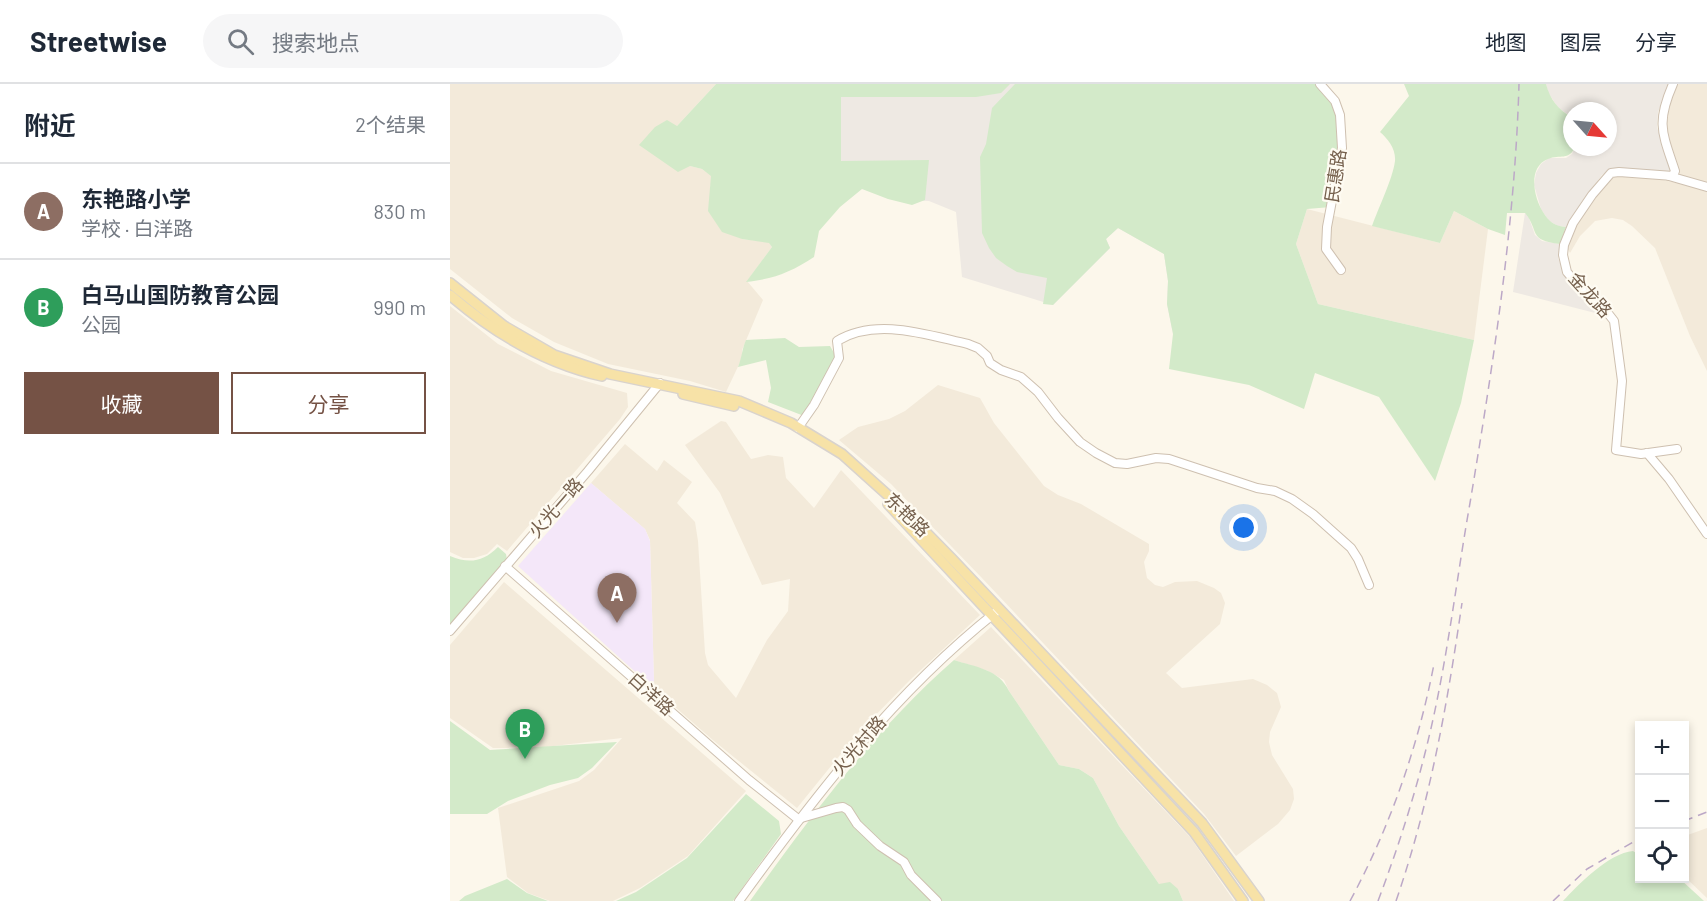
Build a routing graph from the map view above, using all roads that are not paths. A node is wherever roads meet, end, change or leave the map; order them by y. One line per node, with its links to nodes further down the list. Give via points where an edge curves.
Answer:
1 (1320, 84): 5 (street, 民惠路, via 1335,101 1340,116 1342,148 1326,249)
2 (1673, 84): 3 (street, via 1662,122 1675,171)
3 (1669, 176): 4 (street); 11 (street, 金龙路, via 1611,174 1573,223 1563,255 1567,272 1614,321 1622,381 1616,450)
4 (1707, 187)
5 (1341, 270)
6 (450, 283): 8 (main road, 东艳路, via 504,326 554,355)
7 (450, 295): 8 (main road, 东艳路, via 509,340 574,370)
8 (658, 386): 9 (main road, 东艳路, via 739,401); 13 (street, 火光一路); 15 (main road, 东艳路, via 737,406 788,428 840,459)
9 (798, 428): 14 (street, via 839,358 837,341 842,338 866,331 898,329 968,344 978,348 996,366 1021,377 1080,442 1115,463 1169,459 1292,499 1351,548); 15 (main road, 东艳路, via 842,454 901,507)
10 (1677, 449): 11 (street, 金龙路)
11 (1647, 453): 12 (street)
12 (1707, 534)
13 (505, 566): 16 (street, 火光一路); 17 (street, 白洋路)
14 (1369, 585)
15 (996, 613): 17 (street, 火光村路, via 890,712 849,755); 20 (main road, 东艳路, via 1194,832); 21 (main road, 东艳路, via 1202,823)
16 (450, 631)
17 (798, 819): 18 (street, 火光村路); 19 (street, via 843,807 880,846 904,862 911,875)
18 (739, 901)
19 (937, 901)
20 (1244, 901)
21 (1259, 901)

